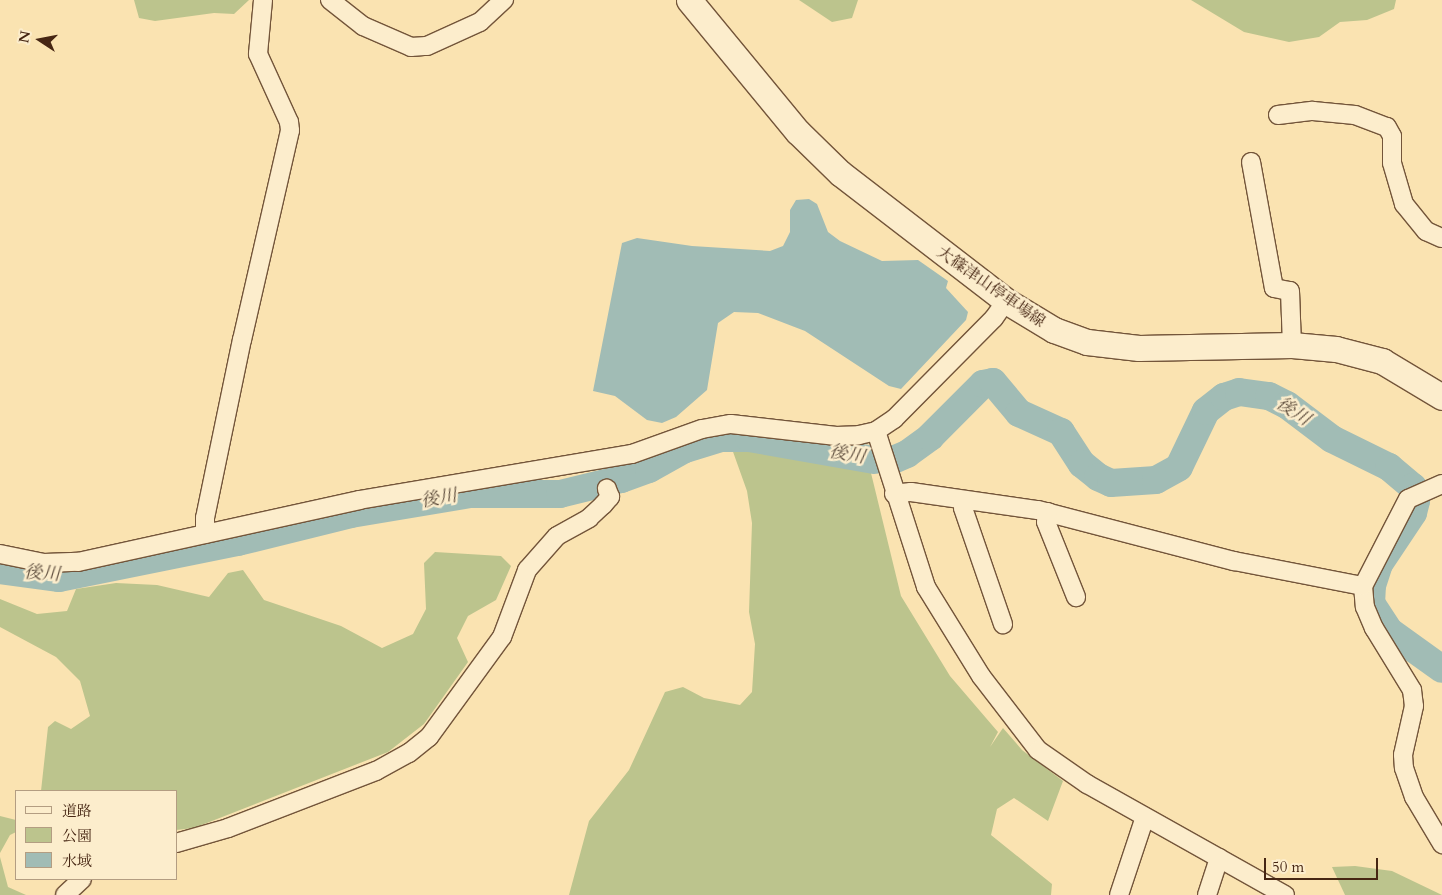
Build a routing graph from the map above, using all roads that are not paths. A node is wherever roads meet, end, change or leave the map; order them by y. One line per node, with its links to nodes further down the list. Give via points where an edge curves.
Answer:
1 (263, 0): 17 (street, via 258,54 290,130 238,358 205,518)
2 (330, 0): 3 (street, via 363,26 411,47 427,46 480,22)
3 (504, 0)
4 (689, 0): 8 (main road, 大篠津山停車場線, via 798,132 840,173)
5 (1278, 115): 7 (street, via 1313,111 1355,115 1387,128 1392,136 1392,163 1404,204 1426,231)
6 (1251, 162): 9 (street, via 1274,288 1290,291)
7 (1442, 238)
8 (1006, 301): 9 (main road, 大篠津山停車場線, via 1054,330 1096,343 1139,348); 11 (street, via 994,318 894,419)
9 (1292, 345): 10 (main road, 大篠津山停車場線, via 1361,354 1382,361)
10 (1442, 397)
11 (876, 431): 14 (street); 17 (street, via 836,436 731,424 702,429 632,454 358,500)
12 (1442, 484): 19 (street, via 1416,493 1373,562)
13 (607, 489): 23 (street, via 610,497 603,505 589,518 557,536 527,570 502,637 429,736 409,753 376,771 228,828)
14 (894, 494): 15 (street, via 911,492); 22 (street, via 926,586 942,618 1018,726 1038,750 1063,770)
15 (964, 500): 16 (street); 21 (street, via 963,508)
16 (1048, 512): 19 (street, via 1234,561); 20 (street, via 1046,522)
17 (205, 534): 18 (street, via 78,562 44,563)
18 (0, 554)
19 (1364, 586): 24 (street, via 1365,607 1374,628 1412,690 1414,706 1403,755 1404,768 1414,797)
20 (1076, 597)
21 (1003, 624)
22 (1146, 817): 25 (street); 28 (street)
23 (178, 842)
24 (1442, 844)
25 (1219, 858): 29 (street); 30 (street)
26 (81, 880): 27 (street)
27 (66, 895)
28 (1119, 895)
29 (1207, 895)
30 (1285, 895)

